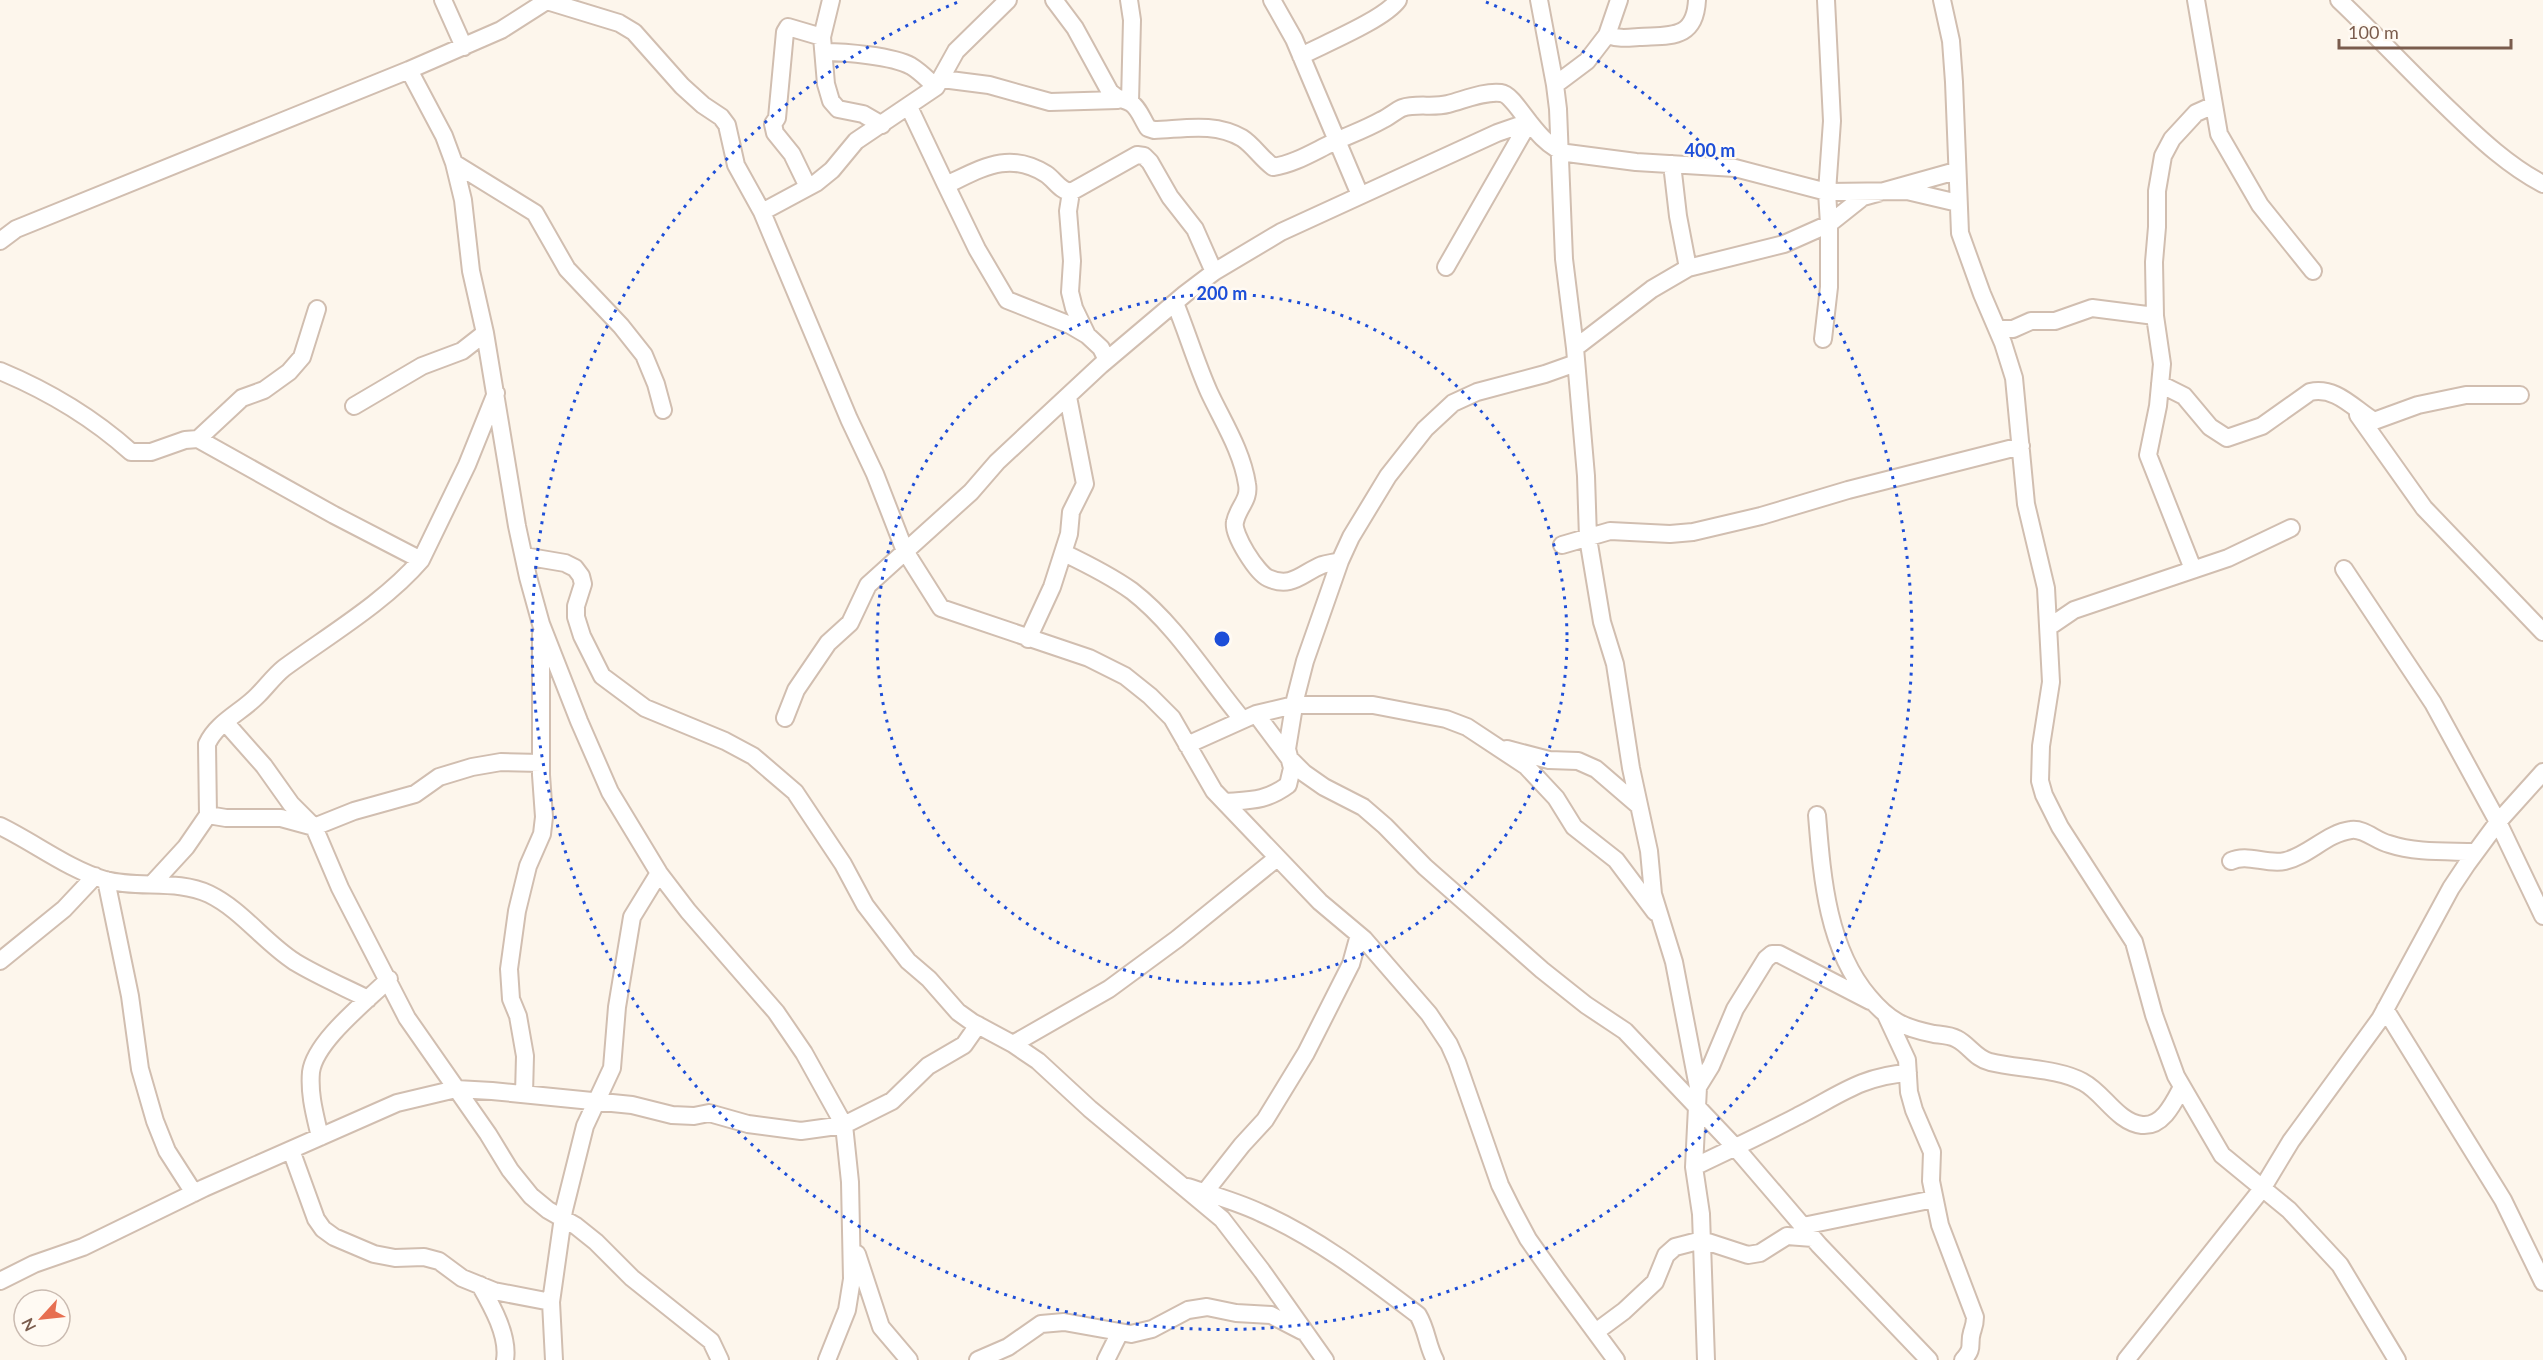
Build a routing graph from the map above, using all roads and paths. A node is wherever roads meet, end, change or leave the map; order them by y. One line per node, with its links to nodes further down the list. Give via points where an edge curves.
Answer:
1 (443, 0): 18 (street)
2 (548, 0): 18 (street, via 501,30); 41 (street, via 619,22 634,32 682,86 721,117 730,132 736,165)
3 (831, 0): 17 (street)
4 (1008, 0): 21 (street, via 956,51)
5 (1054, 0): 23 (street, via 1075,28 1102,81)
6 (1129, 0): 23 (street, via 1132,20)
7 (1272, 0): 19 (street)
8 (1398, 0): 19 (street, via 1364,24)
9 (1539, 0): 22 (street)
10 (1619, 0): 16 (street)
11 (1697, 0): 16 (street, via 1693,22 1683,32 1622,40)
12 (1826, 0): 38 (street, via 1832,121)
13 (1942, 0): 32 (street, via 1951,41)
14 (2196, 0): 24 (street)
15 (2339, 0): 33 (street, via 2489,147)
16 (1607, 35): 22 (street, via 1587,61)
17 (823, 44): 21 (street, via 908,64); 27 (street, via 831,101 838,109 863,114); 35 (street, via 788,27 777,118 773,124)
18 (464, 47): 20 (street)
19 (1301, 56): 28 (street)
20 (409, 70): 30 (street); 43 (street)
21 (939, 83): 23 (street, via 989,85 1050,102); 25 (street)
22 (1556, 85): 29 (street)
23 (1124, 101): 28 (street, via 1148,128 1198,126 1221,131 1242,138 1272,166)
24 (2214, 105): 47 (street, via 2219,134 2260,205); 51 (street, via 2196,113 2180,129 2163,156 2157,191)
25 (909, 107): 27 (street); 34 (street)
26 (1529, 122): 28 (street, via 1506,94 1499,92 1444,105 1407,107); 29 (street); 39 (street); 45 (street)
27 (882, 125): 35 (street, via 856,141 832,170)
28 (1339, 140): 39 (street)
29 (1561, 152): 31 (street); 56 (street, via 1564,259)
30 (454, 163): 53 (street, via 463,200 472,281); 65 (street, via 535,213 567,269 644,356)
31 (1672, 164): 38 (street, via 1735,168); 46 (street)
32 (1956, 171): 36 (street); 40 (street)
33 (2543, 184)
34 (946, 185): 37 (street, via 996,162 1013,161 1046,174); 54 (street, via 1007,300)
35 (808, 187): 41 (street)
36 (1882, 191): 38 (street); 40 (street, via 1906,191); 42 (street, via 1863,197)
37 (1071, 192): 48 (street, via 1137,155 1144,156 1195,230); 54 (street, via 1070,292)
38 (1827, 192): 42 (street)
39 (1360, 195): 48 (street, via 1281,232)
40 (1958, 203): 52 (street, via 1960,233)
41 (762, 212): 71 (street)
42 (1829, 224): 46 (street, via 1784,244); 55 (street, via 1828,307)
43 (8, 232): 44 (street)
44 (0, 241)
45 (1446, 267)
46 (1688, 268): 56 (street, via 1652,289)
47 (2313, 271)
48 (1214, 272): 49 (street)
49 (1175, 303): 57 (street); 75 (street, via 1199,368 1236,447 1248,485 1248,499 1234,524 1257,568 1265,577 1280,583)
50 (317, 309): 66 (street, via 302,357 289,372 264,390 242,398)
51 (2155, 316): 52 (street, via 2092,308 2055,321 2031,321 2013,329); 59 (street, via 2162,363)
52 (1998, 329): 67 (street, via 2014,378)
53 (485, 333): 60 (street); 64 (street, via 462,351 422,366)
54 (1087, 335): 57 (street)
55 (1823, 339)
56 (1575, 356): 69 (street); 75 (street, via 1545,374 1477,392 1440,413 1388,476)
57 (1107, 360): 62 (street)
58 (0, 371): 66 (street, via 102,426 131,452 151,452)
59 (2160, 384): 63 (street, via 2184,396 2210,428 2227,438 2262,426 2310,392 2332,393); 76 (street, via 2148,455)
60 (496, 393): 73 (street); 74 (street, via 467,465)
61 (2520, 395): 63 (street, via 2456,396 2374,421)
62 (1068, 397): 71 (street); 72 (street, via 1084,484 1071,512)
63 (2349, 402): 80 (street, via 2424,508)
64 (354, 406)
65 (663, 410)
66 (198, 439): 74 (street)
67 (2021, 446): 69 (street, via 1693,532 1610,531); 79 (street, via 2026,504 2046,588)
68 (2291, 528): 76 (street, via 2228,558)
69 (1588, 538): 70 (street); 92 (street)
70 (1562, 545)
71 (905, 551): 81 (street, via 941,608); 84 (street, via 868,585 849,623 828,644 796,690)
72 (1064, 553): 81 (street); 83 (street, via 1132,591)
73 (524, 556): 78 (street); 112 (street, via 565,562 581,576 576,617 602,676 645,708 753,756 795,792 895,946 948,1003)
74 (421, 560): 85 (street, via 364,610 271,678 258,695)
75 (1340, 561): 82 (street)
76 (2193, 569): 79 (street, via 2074,610)
77 (2344, 569): 95 (street, via 2433,703)
78 (541, 624): 89 (street); 101 (street, via 610,792)
79 (2049, 627): 116 (street, via 2051,682 2040,767 2044,795 2060,827 2134,942 2154,1016)
80 (2543, 632)
81 (1028, 639): 86 (street, via 1063,648 1125,676 1172,718)
82 (1294, 705): 83 (street); 87 (street, via 1373,705 1446,719); 88 (street)
83 (1249, 717): 86 (street); 88 (street)
84 (785, 718)
85 (225, 722): 93 (street, via 207,744); 97 (street)
86 (1187, 745): 91 (street)
87 (1495, 746): 92 (street, via 1549,760 1578,761 1596,769); 104 (street, via 1542,782 1574,828 1616,860)
88 (1289, 759): 91 (street, via 1292,768 1288,785 1273,796); 120 (street, via 1323,787 1363,807 1542,970 1625,1031)
89 (541, 763): 97 (street, via 472,766 439,777 415,794); 118 (street, via 542,834 528,866 509,969 511,999 525,1056)
90 (2543, 772): 95 (street)
91 (1225, 802): 99 (street)
92 (1639, 806): 104 (street)
93 (208, 815): 97 (street, via 281,818); 103 (street, via 186,847)
94 (1817, 815): 110 (street, via 1824,880 1840,948 1867,995)
95 (2498, 822): 98 (street); 105 (street)
96 (0, 826): 102 (street)
97 (314, 827): 108 (street, via 340,888)
98 (2475, 852): 100 (street, via 2389,845 2353,829 2285,861 2239,857); 111 (street)
99 (1277, 858): 106 (street); 113 (street, via 1119,982)
100 (2231, 861)
101 (659, 873): 119 (street, via 632,917 616,1007 612,1068); 121 (street, via 776,1012)
102 (100, 878): 103 (street); 107 (street); 129 (street, via 130,996 140,1069 155,1121 167,1151)
103 (152, 884): 109 (street, via 208,894 295,961)
104 (1658, 915): 115 (street, via 1674,962)
105 (2543, 916)
106 (1359, 935): 128 (street, via 1352,964 1296,1070 1265,1120); 139 (street, via 1444,1036 1513,1211 1551,1272)
107 (0, 961)
108 (389, 979): 109 (street); 117 (street, via 407,1018)
109 (368, 999): 122 (street, via 328,1040 311,1070 310,1097)
110 (1880, 1009): 114 (street, via 1907,1060); 115 (street, via 1779,954 1772,954 1735,1009); 116 (street, via 1900,1025 1956,1038 1989,1062 2029,1067 2083,1082 2125,1119 2142,1125 2158,1122)
111 (2385, 1009): 127 (street, via 2291,1141); 136 (street, via 2503,1200)
112 (978, 1025): 113 (street); 121 (street, via 964,1045 928,1066 892,1101)
113 (1013, 1044): 126 (street)
114 (1908, 1073): 123 (street, via 1883,1075 1860,1083); 130 (street, via 1914,1110 1932,1152)
115 (1698, 1087): 120 (street)
116 (2182, 1087): 127 (street, via 2222,1155)
117 (456, 1089): 118 (street); 122 (street, via 397,1103); 131 (street, via 531,1196)
118 (524, 1095): 119 (street)
119 (596, 1103): 121 (street, via 632,1105 672,1115 709,1113 748,1124 801,1131); 131 (street, via 585,1126)
120 (1699, 1109): 123 (street); 125 (street)
121 (844, 1125): 134 (street)
122 (320, 1137): 124 (street)
123 (1735, 1148): 125 (street); 132 (street)
124 (291, 1150): 129 (street); 137 (street, via 310,1204 323,1229 334,1237 374,1254 439,1261 462,1278)
125 (1695, 1167): 133 (street)
126 (1183, 1186): 128 (street); 140 (street, via 1222,1219)
127 (2262, 1189): 155 (street); 156 (street, via 2296,1217 2340,1265)
128 (1204, 1192): 150 (street, via 1260,1212 1343,1258 1418,1315)
129 (195, 1193): 135 (street, via 112,1234)
130 (1934, 1199): 132 (street); 154 (street, via 1946,1243 1975,1317 1970,1352)
131 (562, 1217): 138 (street); 144 (street, via 711,1341)
132 (1808, 1232): 133 (street, via 1787,1236 1760,1253 1748,1255); 153 (street)
133 (1702, 1240): 139 (street, via 1675,1247 1666,1255 1655,1282); 152 (street)
134 (853, 1244): 145 (street, via 847,1310); 146 (street, via 881,1327)
135 (0, 1281)
136 (2543, 1282)
137 (480, 1285): 138 (street); 142 (street, via 506,1344)
138 (551, 1302): 143 (street)
139 (1597, 1331): 151 (street)
140 (1305, 1332): 141 (street, via 1271,1315 1207,1307 1188,1310 1141,1333); 149 (street)
141 (1119, 1334): 147 (street, via 1064,1322 1041,1324 1008,1347); 148 (street)
142 (505, 1360)
143 (554, 1360)
144 (720, 1360)
145 (827, 1360)
146 (909, 1360)
147 (978, 1360)
148 (1106, 1360)
149 (1325, 1360)
150 (1435, 1360)
151 (1616, 1360)
152 (1706, 1360)
153 (1929, 1360)
154 (1963, 1360)
155 (2126, 1360)
156 (2397, 1360)

